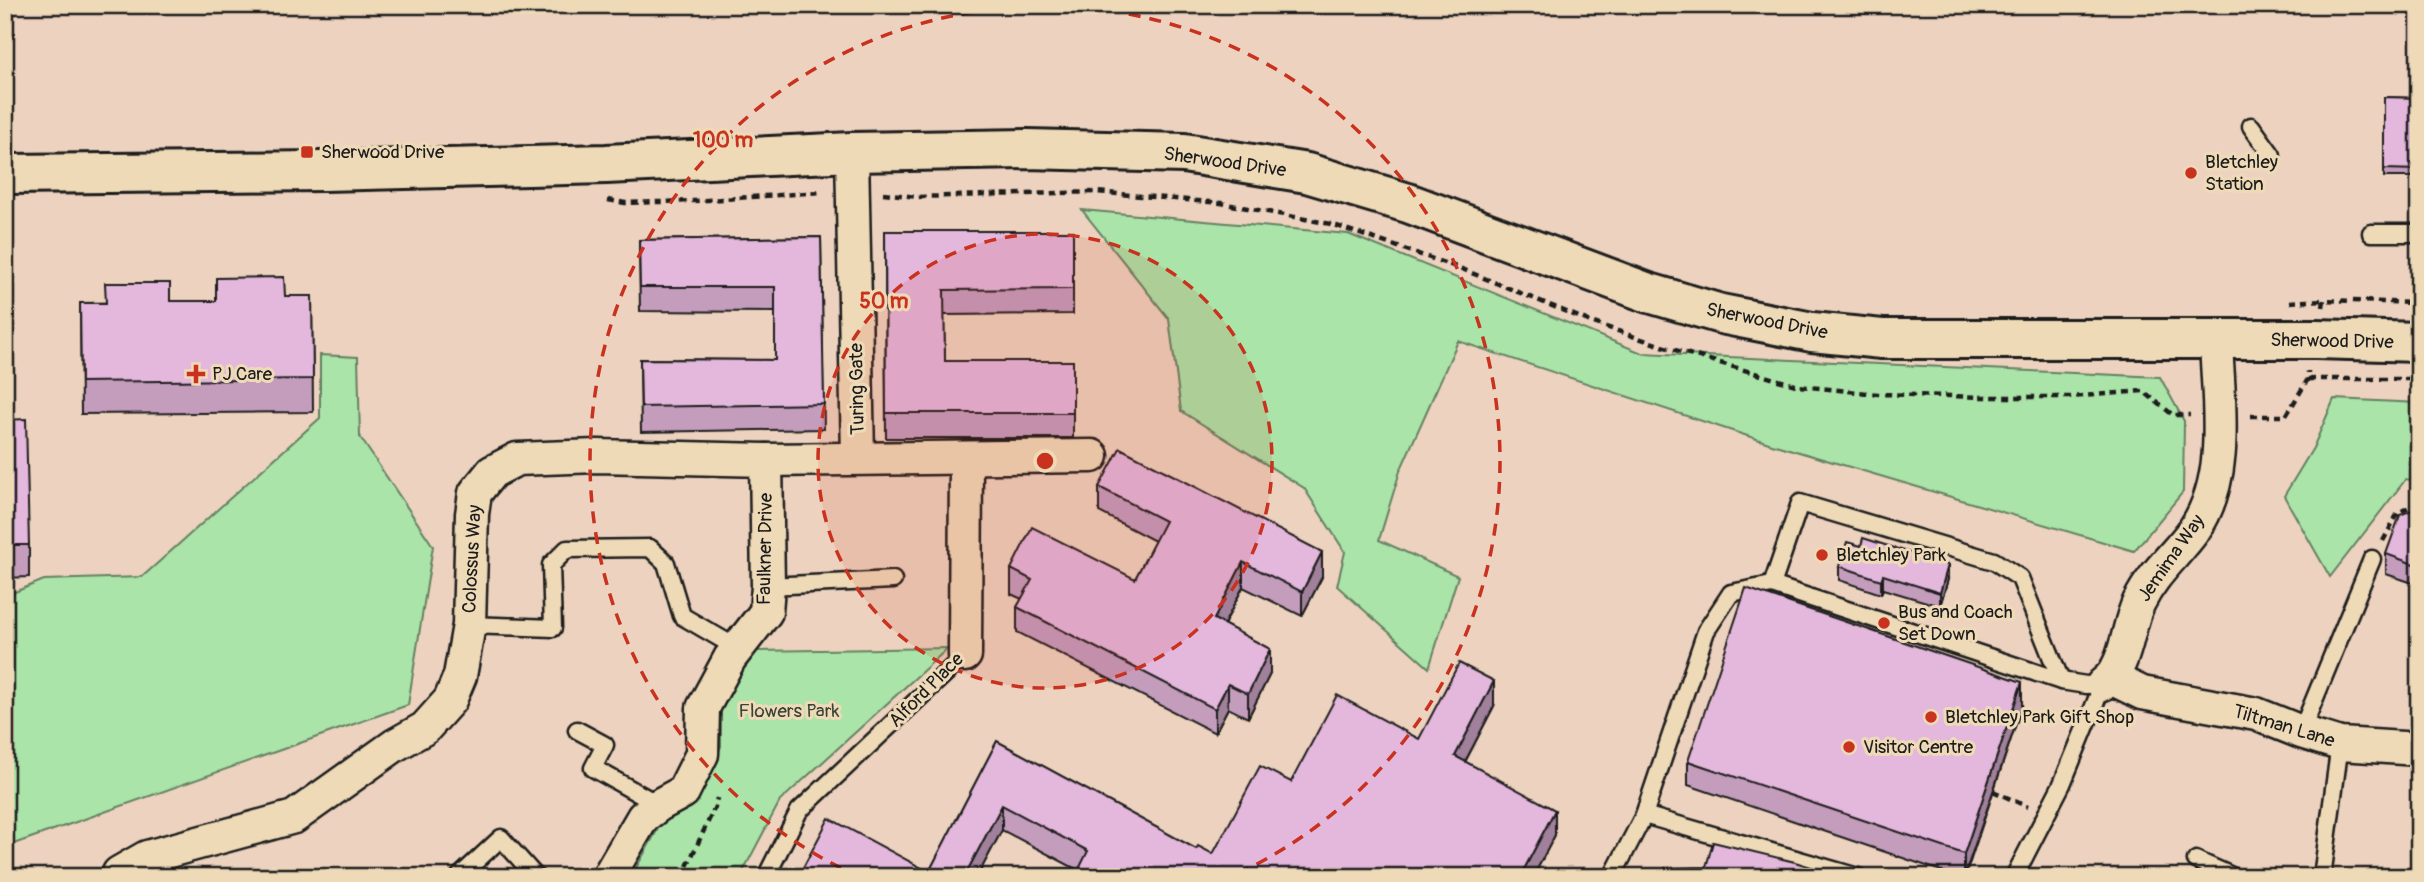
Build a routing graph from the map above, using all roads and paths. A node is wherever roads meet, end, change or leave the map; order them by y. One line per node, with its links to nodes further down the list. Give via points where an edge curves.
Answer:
1 (2251, 127): 2 (lane)
2 (2272, 155)
3 (853, 171): 4 (street, Sherwood Drive, via 593,165); 5 (path, via 694,201); 10 (street, Sherwood Drive, via 1027,149 1185,153 1307,173 1408,203 1646,292 1721,314 1812,332 1882,339); 14 (path, via 918,197 1096,192 1221,203 1331,224 1462,269 1591,322 1799,386 1984,397 2143,391 2173,415); 17 (street, Turing Gate)
4 (5, 174)
5 (598, 199)
6 (2371, 233): 7 (lane)
7 (2419, 233)
8 (2324, 300): 9 (path)
9 (2284, 302)
10 (2216, 341): 11 (street, Sherwood Drive); 14 (street, Jemima Way)
11 (2419, 342)
12 (2308, 379): 13 (path)
13 (2419, 379)
14 (2218, 416): 15 (path); 29 (street, Jemima Way, via 2211,495 2194,529 2156,573 2138,604 2118,668)
15 (2258, 416)
16 (1092, 456): 18 (street, Colossus Way)
17 (858, 457): 18 (street, Colossus Way); 19 (street, Colossus Way)
18 (966, 458): 27 (street, Alford Place)
19 (766, 460): 24 (street, Faulkner Drive); 25 (street, Colossus Way, via 517,458 492,471 475,493)
20 (2419, 502): 21 (path, via 2398,513)
21 (2372, 559): 31 (lane)
22 (892, 580): 24 (lane)
23 (1772, 585): 28 (lane); 28 (lane, via 1800,503 1994,561 2020,578); 36 (lane, via 1731,593 1706,631)
24 (768, 586): 26 (street, Faulkner Drive, via 766,612)
25 (469, 625): 26 (lane, via 553,628 551,565 567,549 650,548 666,563 682,615); 39 (street, Colossus Way, via 460,676 450,700 425,728 294,817 147,857)
26 (737, 648): 35 (street, Faulkner Drive, via 703,708 702,754 683,792)
27 (965, 655): 43 (lane, Alford Place, via 799,811)
28 (2061, 681): 29 (lane, via 2086,685)
29 (2107, 681): 31 (street, Tiltman Lane, via 2142,694 2256,714); 37 (lane)
30 (577, 730): 35 (lane, via 605,746 593,768)
31 (2301, 732): 32 (street, Tiltman Lane)
32 (2340, 744): 33 (street, Tiltman Lane); 48 (lane)
33 (2419, 749)
34 (1993, 791): 37 (path)
35 (659, 805): 42 (street, Faulkner Drive, via 643,817)
36 (1644, 815): 44 (lane); 45 (lane)
37 (2045, 817): 46 (lane)
38 (2196, 860): 47 (lane)
39 (118, 877)
40 (459, 877): 41 (lane, via 501,838)
41 (536, 877)
42 (608, 877)
43 (766, 877)
44 (1612, 877)
45 (1858, 877)
46 (2014, 877)
47 (2234, 877)
48 (2322, 877)

